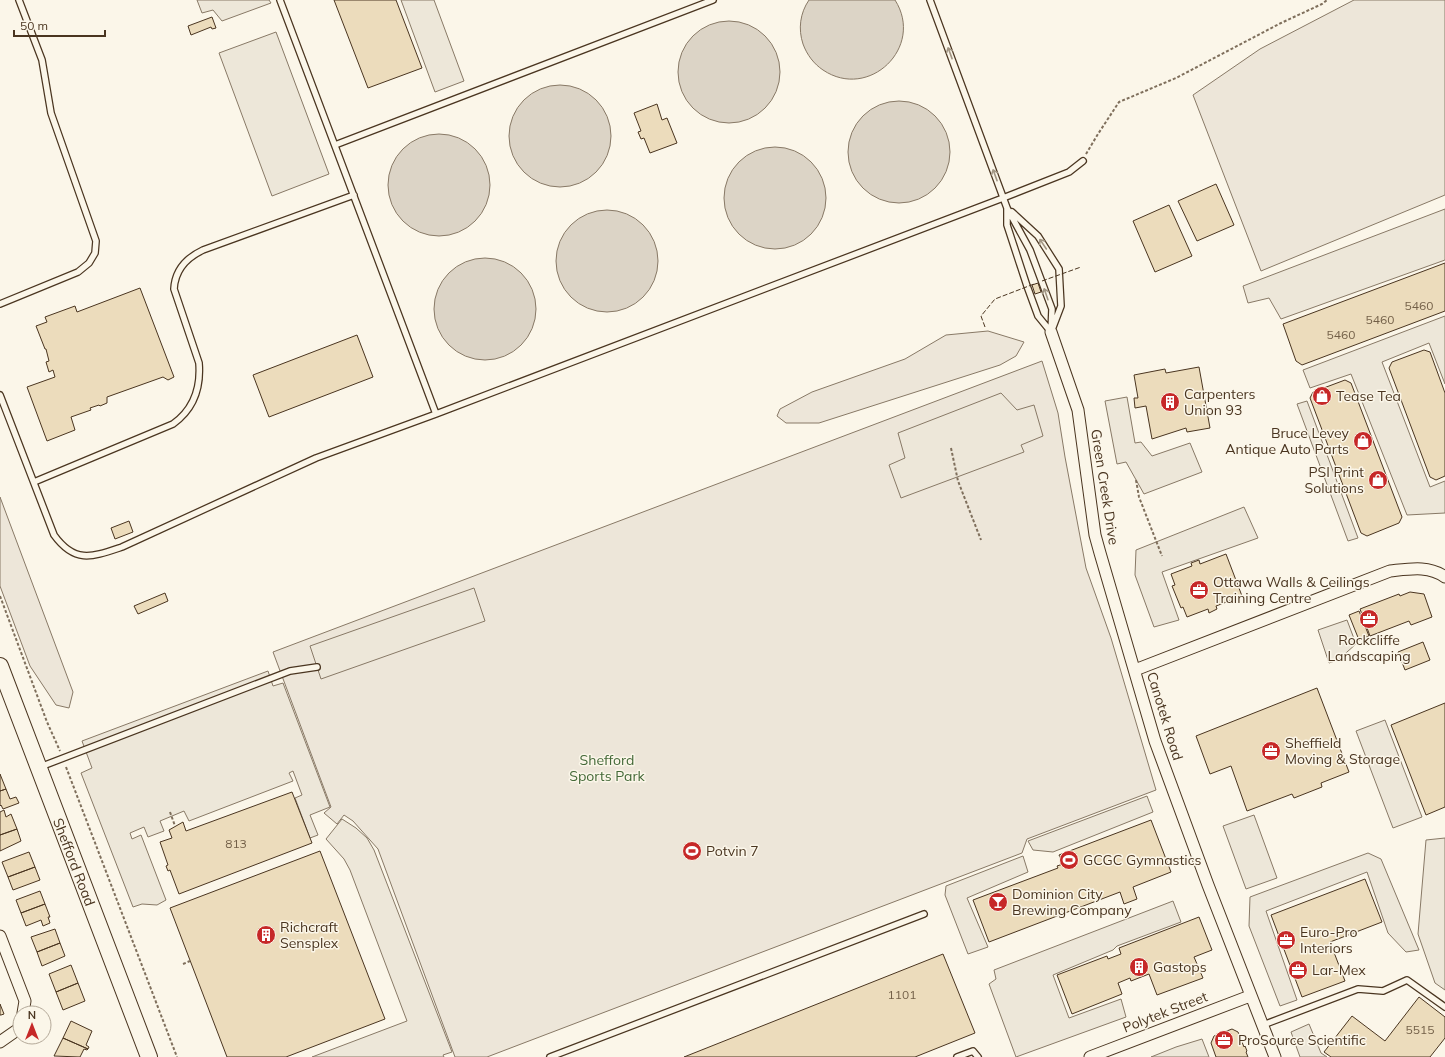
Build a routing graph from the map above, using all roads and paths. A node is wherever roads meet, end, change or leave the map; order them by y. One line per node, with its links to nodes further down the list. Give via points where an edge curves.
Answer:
1 (19, 0): 11 (lane, via 42,60 51,113 96,241 95,253 89,263 78,272)
2 (280, 0): 6 (lane)
3 (713, 0): 6 (lane)
4 (930, 0): 9 (lane, one-way to 4)
5 (1327, 0): 7 (path, via 1176,78 1119,102)
6 (335, 145): 8 (lane)
7 (1083, 161): 9 (lane, via 1069,172)
8 (354, 194): 14 (lane); 17 (lane, via 194,254 178,270 174,289 200,371 195,399 187,412 173,424)
9 (1003, 198): 10 (lane); 14 (lane)
10 (1007, 208): 12 (lane, via 1007,225 1027,286 1038,316); 12 (lane, one-way to 10, via 1052,313 1049,302 1030,250); 12 (lane, one-way to 10, via 1061,306 1059,269 1038,236)
11 (0, 304)
12 (1050, 332): 24 (street, Green Creek Drive, via 1078,410 1095,535)
13 (0, 395): 17 (lane)
14 (436, 414): 17 (lane, via 316,458 102,554 84,557 61,545 54,535)
15 (951, 448): 18 (path, via 958,481)
16 (1136, 480): 19 (path, via 1139,497)
17 (34, 482)
18 (981, 540)
19 (1162, 556)
20 (1445, 577): 24 (street, Canotek Road, via 1428,569 1390,571)
21 (0, 596): 25 (path)
22 (0, 666): 26 (street, Shefford Road)
23 (317, 667): 25 (lane, via 290,671)
24 (1135, 670): 33 (street, Canotek Road, via 1155,741)
25 (63, 758): 26 (lane); 40 (path)
26 (38, 768): 39 (street, Shefford Road)
27 (170, 812): 28 (path)
28 (175, 826)
29 (924, 914): 41 (lane)
30 (0, 936): 34 (street)
31 (190, 961): 32 (path)
32 (183, 964)
33 (1250, 996): 36 (street, Canotek Road); 44 (street, Polytek Street)
34 (24, 1005)
35 (1445, 1007): 36 (lane, via 1408,980 1383,991 1358,989)
36 (1263, 1025): 45 (street, Canotek Road)
37 (12, 1034): 38 (street)
38 (0, 1042)
39 (149, 1057)
40 (177, 1057)
41 (550, 1057)
42 (957, 1057): 43 (lane, via 973,1051)
43 (978, 1057)
44 (1090, 1057)
45 (1275, 1057)

